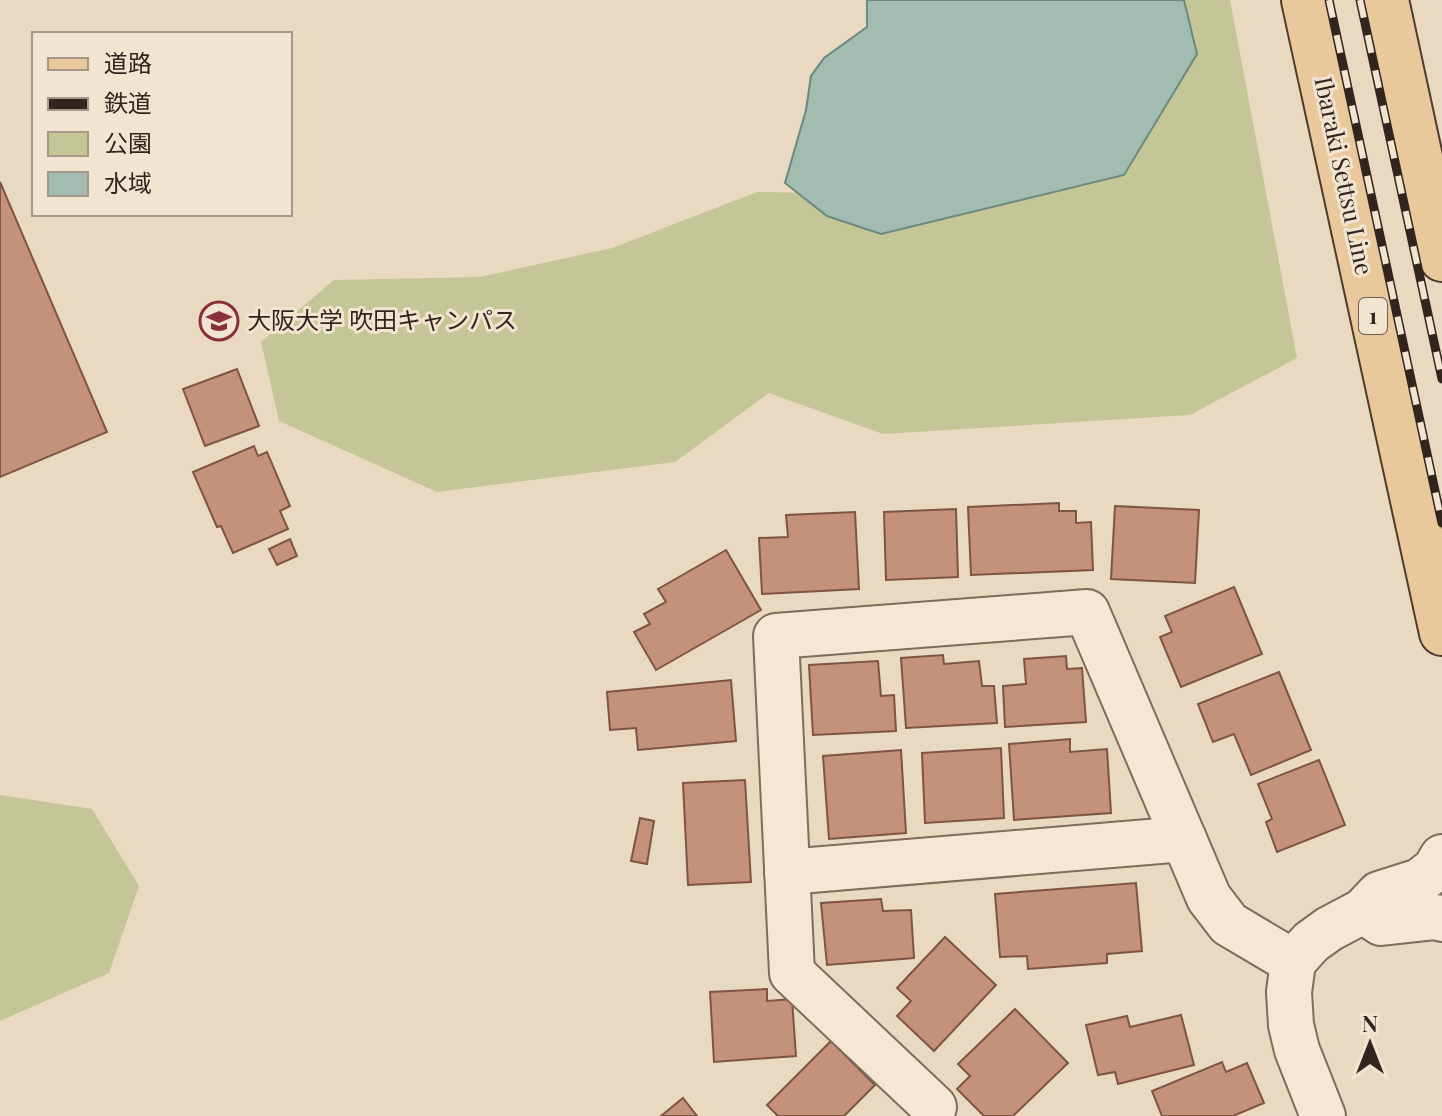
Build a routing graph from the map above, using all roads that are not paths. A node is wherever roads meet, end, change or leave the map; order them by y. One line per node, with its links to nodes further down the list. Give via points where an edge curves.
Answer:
1 (1304, 0): 4 (main road, Ibaraki Settsu Line / 1)
2 (1386, 0): 3 (main road)
3 (1442, 259)
4 (1442, 633)
5 (1184, 839): 7 (street); 7 (street, via 1087,612 776,636); 10 (street, via 1209,898 1229,924)
6 (1442, 857): 8 (street, via 1420,881 1379,894)
7 (787, 872): 11 (street, via 792,973)
8 (1363, 911): 9 (street, via 1381,923); 10 (street, via 1320,935)
9 (1442, 919)
10 (1293, 962): 12 (street, via 1291,1025)
11 (934, 1107)
12 (1323, 1116)

